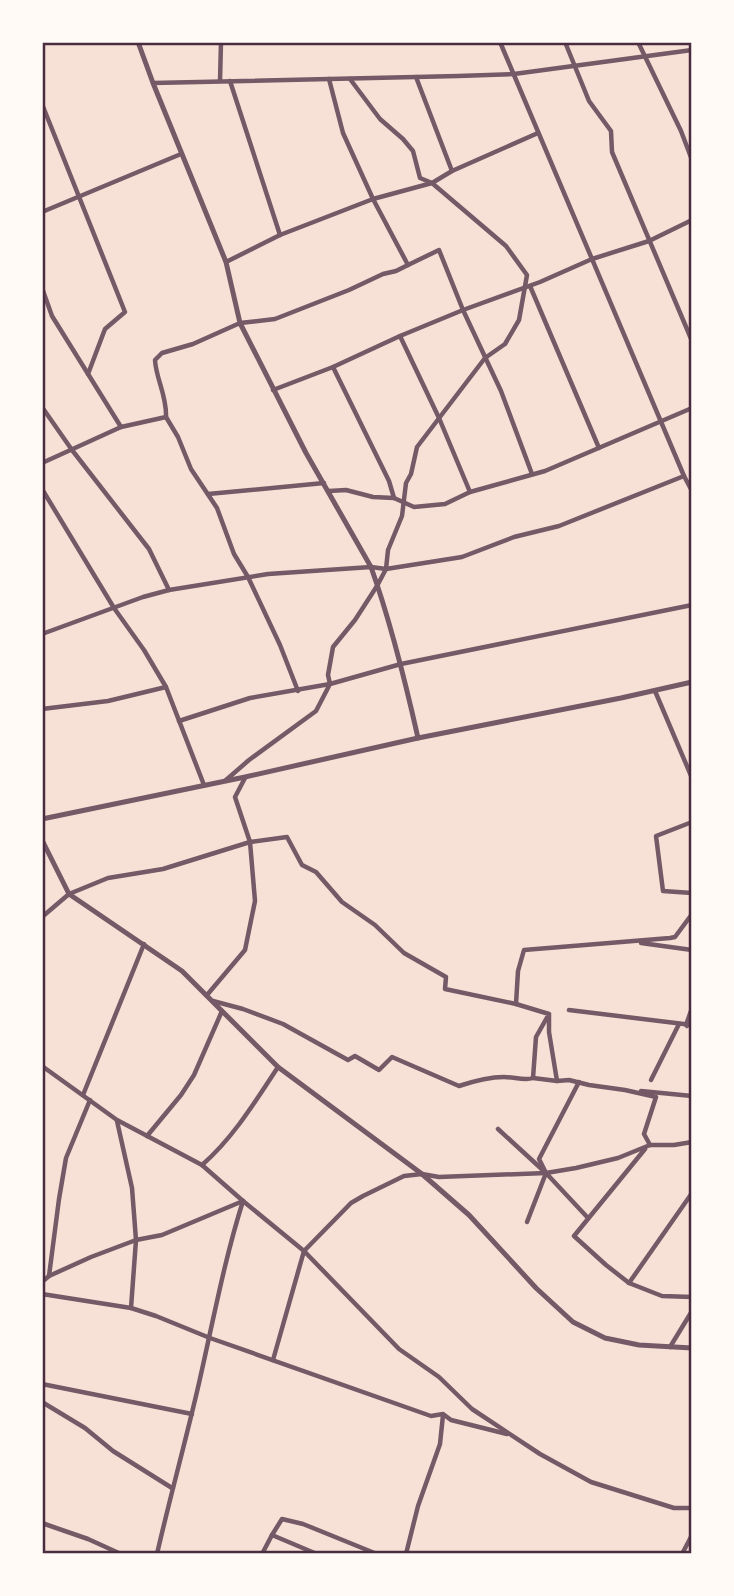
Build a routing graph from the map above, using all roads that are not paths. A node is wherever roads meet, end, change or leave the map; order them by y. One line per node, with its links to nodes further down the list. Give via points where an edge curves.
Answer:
1 (138, 42): 15 (street)
2 (221, 42): 13 (street)
3 (500, 42): 9 (street)
4 (565, 42): 8 (street)
5 (638, 42): 7 (street)
6 (692, 50): 7 (street)
7 (644, 56): 8 (street); 19 (street)
8 (575, 65): 9 (street); 27 (street, via 589,101 611,131 612,152)
9 (514, 74): 10 (street); 17 (street)
10 (416, 77): 12 (street); 20 (street)
11 (329, 79): 12 (street); 14 (street); 23 (street, via 343,133)
12 (350, 79): 21 (street, via 380,119 413,151 421,178)
13 (220, 81): 14 (street); 15 (street)
14 (230, 81): 26 (street)
15 (153, 83): 18 (street)
16 (42, 104): 22 (street)
17 (539, 133): 20 (street); 28 (street)
18 (181, 154): 22 (street); 29 (street)
19 (692, 160)
20 (452, 171): 21 (street)
21 (432, 183): 23 (street); 31 (street, via 506,246 527,275)
22 (79, 197): 24 (street); 39 (street, via 125,312 106,329)
23 (373, 199): 26 (street); 30 (street)
24 (42, 212)
25 (692, 220): 27 (street)
26 (280, 235): 29 (street)
27 (649, 241): 28 (street); 36 (street)
28 (592, 259): 31 (street); 45 (street)
29 (226, 262): 34 (street)
30 (408, 265): 33 (street, via 439,250); 34 (street, via 275,319)
31 (527, 287): 33 (street); 37 (street, via 519,320 505,344); 47 (street)
32 (42, 288): 39 (street, via 52,316)
33 (463, 310): 35 (street); 37 (street)
34 (240, 323): 40 (street); 43 (street, via 155,360)
35 (400, 336): 38 (street); 44 (street)
36 (692, 341)
37 (485, 358): 44 (street); 50 (street)
38 (333, 367): 40 (street); 58 (street)
39 (88, 374): 46 (street)
40 (273, 390): 52 (street)
41 (42, 407): 48 (street)
42 (692, 408): 45 (street)
43 (166, 417): 46 (street); 57 (street)
44 (439, 418): 56 (street); 59 (street, via 417,447)
45 (662, 422): 47 (street); 51 (street)
46 (121, 427): 48 (street)
47 (599, 448): 50 (street)
48 (72, 450): 49 (street); 64 (street, via 149,549)
49 (42, 463)
50 (532, 474): 56 (street)
51 (684, 476): 55 (street); 61 (street, via 559,526 462,557)
52 (325, 483): 54 (street); 57 (street)
53 (42, 489): 66 (street)
54 (328, 491): 58 (street); 60 (street)
55 (692, 491)
56 (470, 492): 59 (street, via 445,504 414,507)
57 (208, 494): 62 (street)
58 (394, 498): 59 (street)
59 (403, 503): 61 (street)
60 (371, 568): 61 (street); 62 (street); 63 (street)
61 (386, 569): 63 (street)
62 (248, 577): 64 (street); 72 (street)
63 (377, 586): 68 (street); 70 (street, via 333,647)
64 (169, 590): 66 (street)
65 (692, 605): 68 (street)
66 (114, 608): 67 (street); 71 (street)
67 (42, 634)
68 (401, 664): 70 (street); 76 (street)
69 (692, 682): 73 (street)
70 (330, 684): 72 (street); 79 (street, via 316,710)
71 (166, 687): 74 (street, via 108,701); 75 (street)
72 (298, 691): 75 (street, via 250,698)
73 (655, 691): 76 (street); 78 (street)
74 (42, 709)
75 (179, 721): 80 (street)
76 (418, 738): 77 (street)
77 (245, 777): 79 (street); 84 (street, via 235,797)
78 (692, 778)
79 (225, 781): 80 (street)
80 (204, 785): 81 (street)
81 (42, 819)
82 (692, 822): 85 (street, via 656,836 663,891)
83 (42, 839): 86 (street)
84 (250, 842): 86 (street, via 163,869 108,878); 92 (street, via 255,901 245,950); 94 (street, via 287,837 302,865 316,872 342,902 404,953 446,977 445,989)
85 (692, 893)
86 (69, 894): 88 (street); 90 (street)
87 (692, 914): 89 (street, via 675,937)
88 (42, 917)
89 (629, 942): 91 (street); 94 (street, via 524,950)
90 (144, 944): 92 (street, via 183,971); 108 (street)
91 (692, 950)
92 (207, 995): 93 (street)
93 (212, 1001): 97 (street); 103 (street, via 283,1024 348,1060 355,1056 379,1070 392,1057 459,1086 478,1079)
94 (516, 1004): 98 (street)
95 (692, 1008): 100 (street, via 686,1025)
96 (569, 1010): 99 (street)
97 (222, 1011): 102 (street); 113 (street, via 194,1075)
98 (549, 1014): 103 (street, via 536,1037); 105 (street)
99 (679, 1024): 100 (street); 104 (street)
100 (692, 1026)
101 (42, 1066): 108 (street)
102 (278, 1068): 116 (street, via 241,1122); 118 (street)
103 (533, 1078): 105 (street)
104 (651, 1080)
105 (557, 1081): 106 (street)
106 (579, 1082): 107 (street); 117 (street, via 539,1159)
107 (625, 1090): 109 (street); 115 (street, via 656,1097 644,1134)
108 (83, 1095): 110 (street)
109 (692, 1096)
110 (90, 1100): 111 (street); 125 (street, via 66,1158)
111 (117, 1120): 113 (street); 123 (street, via 132,1188)
112 (498, 1129): 117 (street)
113 (147, 1136): 116 (street)
114 (692, 1142): 115 (street)
115 (648, 1145): 117 (street, via 618,1158); 121 (street)
116 (202, 1165): 120 (street)
117 (545, 1173): 118 (street); 121 (street); 122 (street)
118 (422, 1174): 124 (street, via 404,1176 351,1203); 133 (street, via 469,1215 536,1289 573,1322 605,1338)
119 (692, 1193): 127 (street)
120 (243, 1202): 123 (street, via 162,1235); 124 (street); 132 (street)
121 (588, 1218): 127 (street, via 573,1236)
122 (527, 1222)
123 (136, 1240): 125 (street); 130 (street)
124 (304, 1251): 135 (street); 140 (street, via 399,1349 439,1377 471,1409)
125 (49, 1276): 126 (street)
126 (42, 1282)
127 (629, 1283): 129 (street, via 662,1296)
128 (42, 1294): 130 (street)
129 (692, 1297)
130 (131, 1308): 132 (street)
131 (692, 1311): 133 (street)
132 (210, 1338): 135 (street); 138 (street)
133 (670, 1347): 134 (street)
134 (692, 1348)
135 (273, 1360): 139 (street, via 431,1416)
136 (42, 1384): 138 (street)
137 (42, 1402): 141 (street)
138 (192, 1414): 141 (street)
139 (443, 1414): 140 (street); 151 (street, via 440,1444)
140 (511, 1435): 142 (street, via 591,1482 674,1508)
141 (172, 1488): 147 (street)
142 (692, 1508)
143 (42, 1522): 146 (street)
144 (272, 1535): 148 (street); 149 (street); 150 (street, via 282,1519)
145 (692, 1535): 152 (street)
146 (121, 1554)
147 (157, 1554)
148 (262, 1554)
149 (317, 1554)
150 (377, 1554)
151 (406, 1554)
152 (682, 1554)

